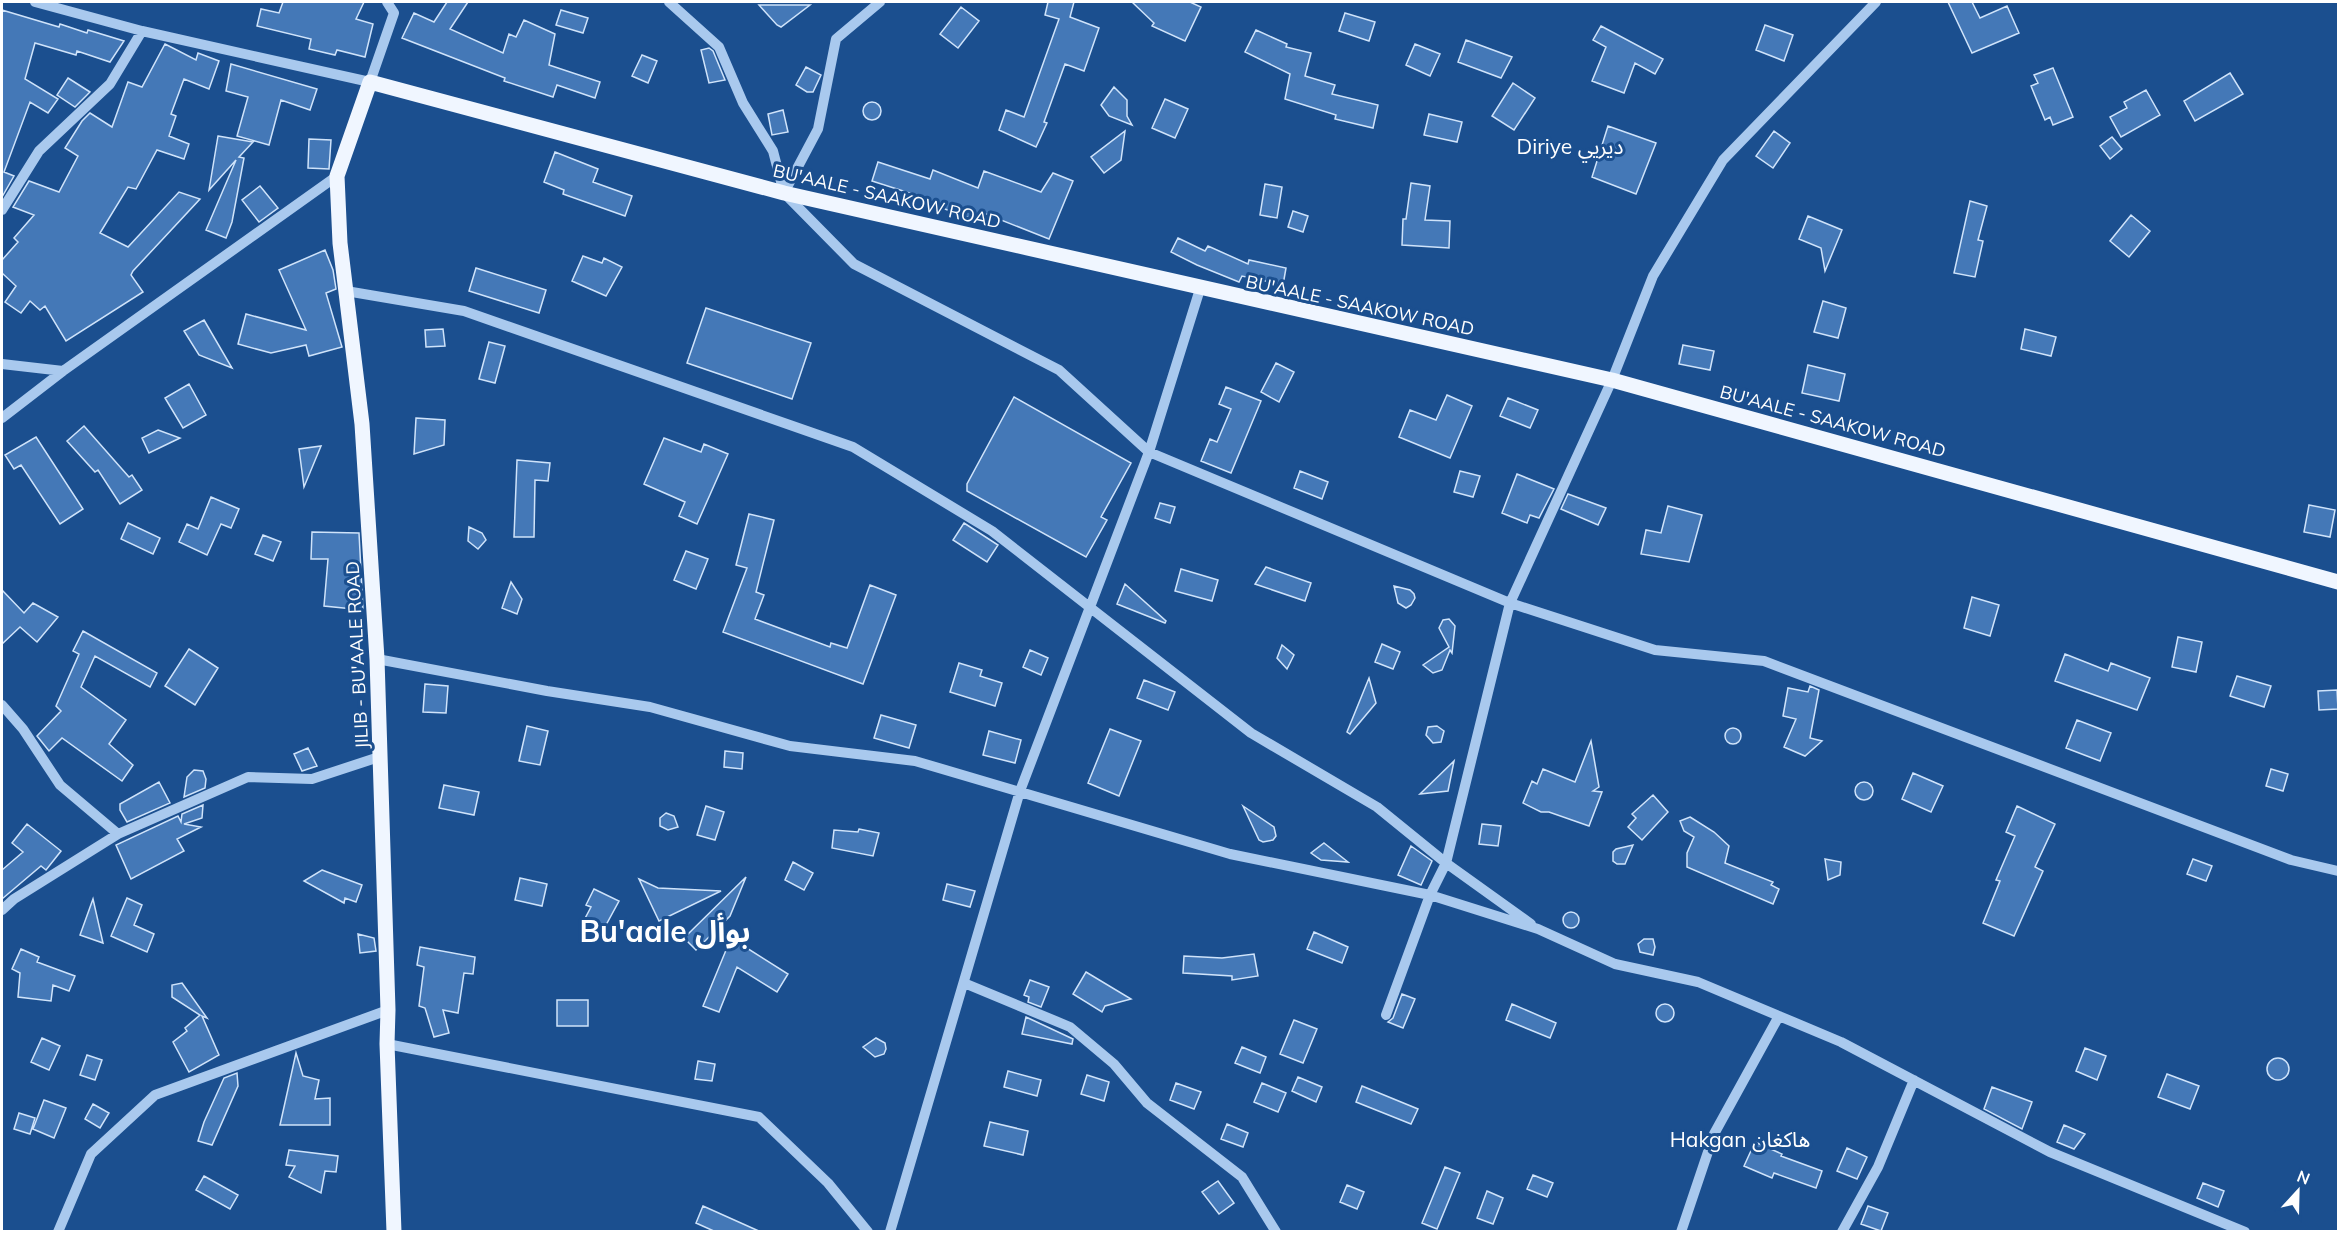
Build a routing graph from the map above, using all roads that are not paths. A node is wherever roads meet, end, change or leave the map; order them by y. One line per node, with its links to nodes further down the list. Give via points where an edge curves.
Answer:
1 (35, 2): 6 (street)
2 (387, 2): 7 (street, via 394,13)
3 (669, 2): 9 (street, via 719,47 742,103 773,151)
4 (880, 2): 9 (street, via 836,39 818,129)
5 (1876, 2): 15 (street, via 1724,160 1653,276)
6 (142, 31): 7 (street); 10 (street, via 110,84 39,151)
7 (370, 82): 8 (main road, JILIB - BU'AALE ROAD); 9 (main road, BU'AALE - SAAKOW ROAD)
8 (337, 176): 12 (main road, JILIB - BU'AALE ROAD); 14 (street)
9 (784, 193): 11 (main road, BU'AALE - SAAKOW ROAD); 17 (street, via 854,264 1059,370)
10 (2, 210)
11 (1200, 289): 15 (main road, BU'AALE - SAAKOW ROAD); 17 (street)
12 (346, 291): 20 (street, via 464,311 852,447 992,531); 21 (main road, JILIB - BU'AALE ROAD, via 362,424)
13 (2, 364): 14 (street)
14 (63, 372): 16 (street)
15 (1612, 380): 18 (main road, BU'AALE - SAAKOW ROAD); 19 (street)
16 (2, 418)
17 (1149, 452): 19 (street); 20 (street)
18 (2338, 582)
19 (1510, 603): 26 (street); 27 (street, via 1655,650 1764,661 2291,860)
20 (1090, 608): 24 (street); 26 (street, via 1251,733 1377,807)
21 (378, 659): 23 (main road, JILIB - BU'AALE ROAD); 24 (street, via 650,707 790,746 915,761)
22 (2, 705): 25 (street, via 60,785)
23 (382, 756): 25 (street, via 312,779 248,777); 32 (main road, JILIB - BU'AALE ROAD)
24 (1020, 791): 28 (street, via 1230,854); 31 (street)
25 (118, 834): 29 (street)
26 (1446, 863): 28 (street); 30 (street)
27 (2338, 871)
28 (1430, 896): 30 (street); 33 (street)
29 (2, 910)
30 (1538, 929): 34 (street, via 1615,964 1698,982)
31 (964, 983): 40 (street); 41 (street, via 1070,1027 1114,1064 1146,1102 1242,1177)
32 (388, 1010): 35 (main road, JILIB - BU'AALE ROAD); 37 (street, via 155,1095 91,1154)
33 (1386, 1015)
34 (1779, 1016): 36 (street, via 1841,1042); 42 (street, via 1714,1134)
35 (387, 1044): 38 (main road, JILIB - BU'AALE ROAD); 39 (street, via 759,1117 828,1183)
36 (1914, 1080): 43 (street, via 1878,1167); 44 (street, via 2050,1152)
37 (58, 1232)
38 (394, 1232)
39 (868, 1232)
40 (890, 1232)
41 (1276, 1232)
42 (1681, 1232)
43 (1842, 1232)
44 (2245, 1232)

